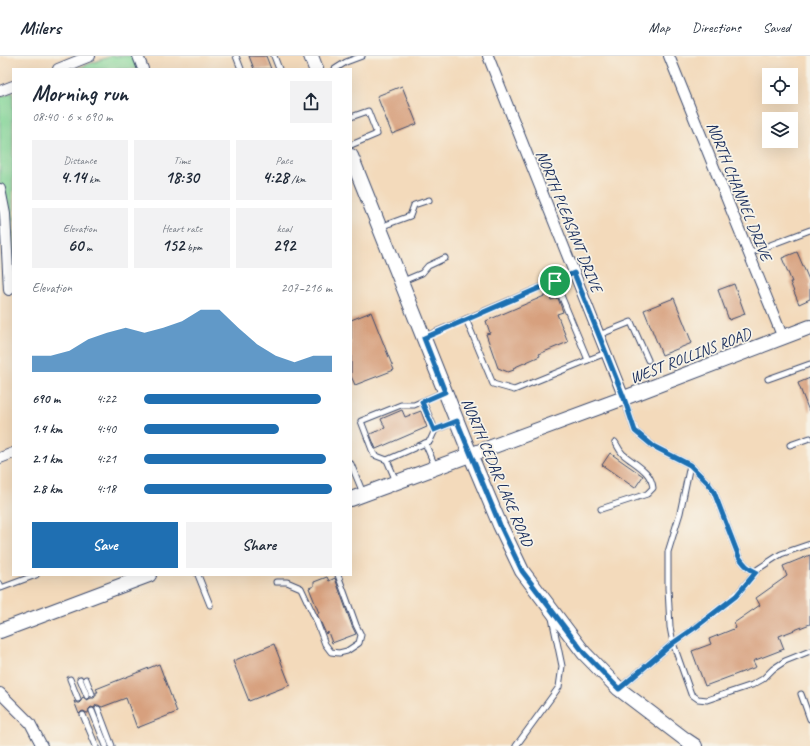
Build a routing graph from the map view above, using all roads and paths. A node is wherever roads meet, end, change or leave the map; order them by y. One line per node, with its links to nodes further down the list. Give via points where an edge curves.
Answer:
1 (90, 56): 9 (street)
2 (138, 56): 10 (street)
3 (236, 56): 11 (lane)
4 (274, 56): 12 (lane)
5 (311, 56): 13 (main road)
6 (362, 56): 14 (lane)
7 (488, 56): 26 (street, NORTH PLEASANT DRIVE)
8 (669, 56): 24 (street, NORTH CHANNEL DRIVE)
9 (60, 68)
10 (143, 68)
11 (241, 68)
12 (280, 68)
13 (316, 68)
14 (336, 68)
15 (12, 86): 16 (street)
16 (0, 91)
17 (352, 117): 18 (lane, via 368,111 377,134)
18 (352, 145)
19 (352, 158): 22 (main road, NORTH CEDAR LAKE ROAD)
20 (0, 189): 29 (street, via 5,214)
21 (429, 200): 22 (lane, via 414,205 410,216)
22 (380, 228): 28 (main road, NORTH CEDAR LAKE ROAD)
23 (810, 230): 24 (lane)
24 (749, 253): 34 (street, NORTH CHANNEL DRIVE)
25 (445, 258): 28 (lane, via 428,266 422,273)
26 (574, 273): 27 (lane); 32 (street, NORTH PLEASANT DRIVE)
27 (555, 281): 30 (lane); 36 (lane)
28 (401, 282): 33 (main road, NORTH CEDAR LAKE ROAD)
29 (7, 291)
30 (466, 319): 33 (lane); 36 (lane, via 493,384 514,390)
31 (810, 327): 34 (main road, WEST ROLLINS ROAD)
32 (599, 335): 35 (street, NORTH PLEASANT DRIVE); 37 (lane, via 631,322)
33 (424, 338): 40 (main road, NORTH CEDAR LAKE ROAD)
34 (783, 338): 41 (main road, WEST ROLLINS ROAD)
35 (606, 353): 36 (lane); 41 (street, NORTH PLEASANT DRIVE)
36 (588, 360)
37 (648, 360)
38 (810, 364): 39 (lane)
39 (768, 379)
40 (445, 392): 42 (lane); 43 (main road, NORTH CEDAR LAKE ROAD)
41 (624, 398): 50 (main road, WEST ROLLINS ROAD); 53 (lane, via 635,431 653,446)
42 (422, 402): 44 (lane); 52 (lane, via 401,405 361,421 374,455)
43 (457, 421): 44 (lane); 50 (main road, NORTH CEDAR LAKE ROAD)
44 (434, 430): 47 (lane, via 430,441)
45 (810, 438): 48 (lane)
46 (615, 442): 58 (lane, via 623,454 649,476 652,488 648,494)
47 (425, 443): 52 (lane); 54 (lane)
48 (790, 445)
49 (12, 453): 51 (street)
50 (470, 454): 54 (main road, WEST ROLLINS ROAD); 68 (main road, NORTH CEDAR LAKE ROAD, via 522,571)
51 (0, 458)
52 (387, 460): 56 (lane)
53 (690, 465): 60 (lane, via 714,492 739,557 745,565); 70 (lane, via 680,513 668,552 670,627)
54 (435, 467): 56 (main road, WEST ROLLINS ROAD)
55 (352, 469): 57 (lane)
56 (396, 482): 57 (main road, WEST ROLLINS ROAD)
57 (357, 496)
58 (601, 509)
59 (810, 544): 60 (lane, via 781,554)
60 (756, 572): 70 (lane, via 736,596)
61 (33, 576): 66 (lane, via 2,588)
62 (143, 576): 69 (main road)
63 (198, 576): 67 (lane)
64 (338, 576): 65 (lane, via 361,635 359,643 347,652 339,653 331,652 325,644 301,588 287,582)
65 (276, 582)
66 (0, 584)
67 (210, 605)
68 (551, 609): 75 (main road, NORTH CEDAR LAKE ROAD, via 584,653); 87 (lane, via 562,666 558,687)
69 (0, 631)
70 (673, 643): 71 (lane, via 692,694 698,699 707,700 752,685 763,679 773,668); 75 (lane)
71 (810, 651)
72 (70, 679): 78 (lane)
73 (80, 679): 74 (lane, via 89,695)
74 (86, 679)
75 (619, 689): 88 (main road, NORTH CEDAR LAKE ROAD)
76 (0, 693): 83 (street, via 30,723)
77 (801, 694): 82 (lane)
78 (78, 699)
79 (98, 709): 86 (lane)
80 (92, 711): 85 (lane)
81 (84, 715): 84 (lane)
82 (810, 719)
83 (42, 746)
84 (96, 746)
85 (106, 746)
86 (112, 746)
87 (516, 746)
88 (695, 746)

